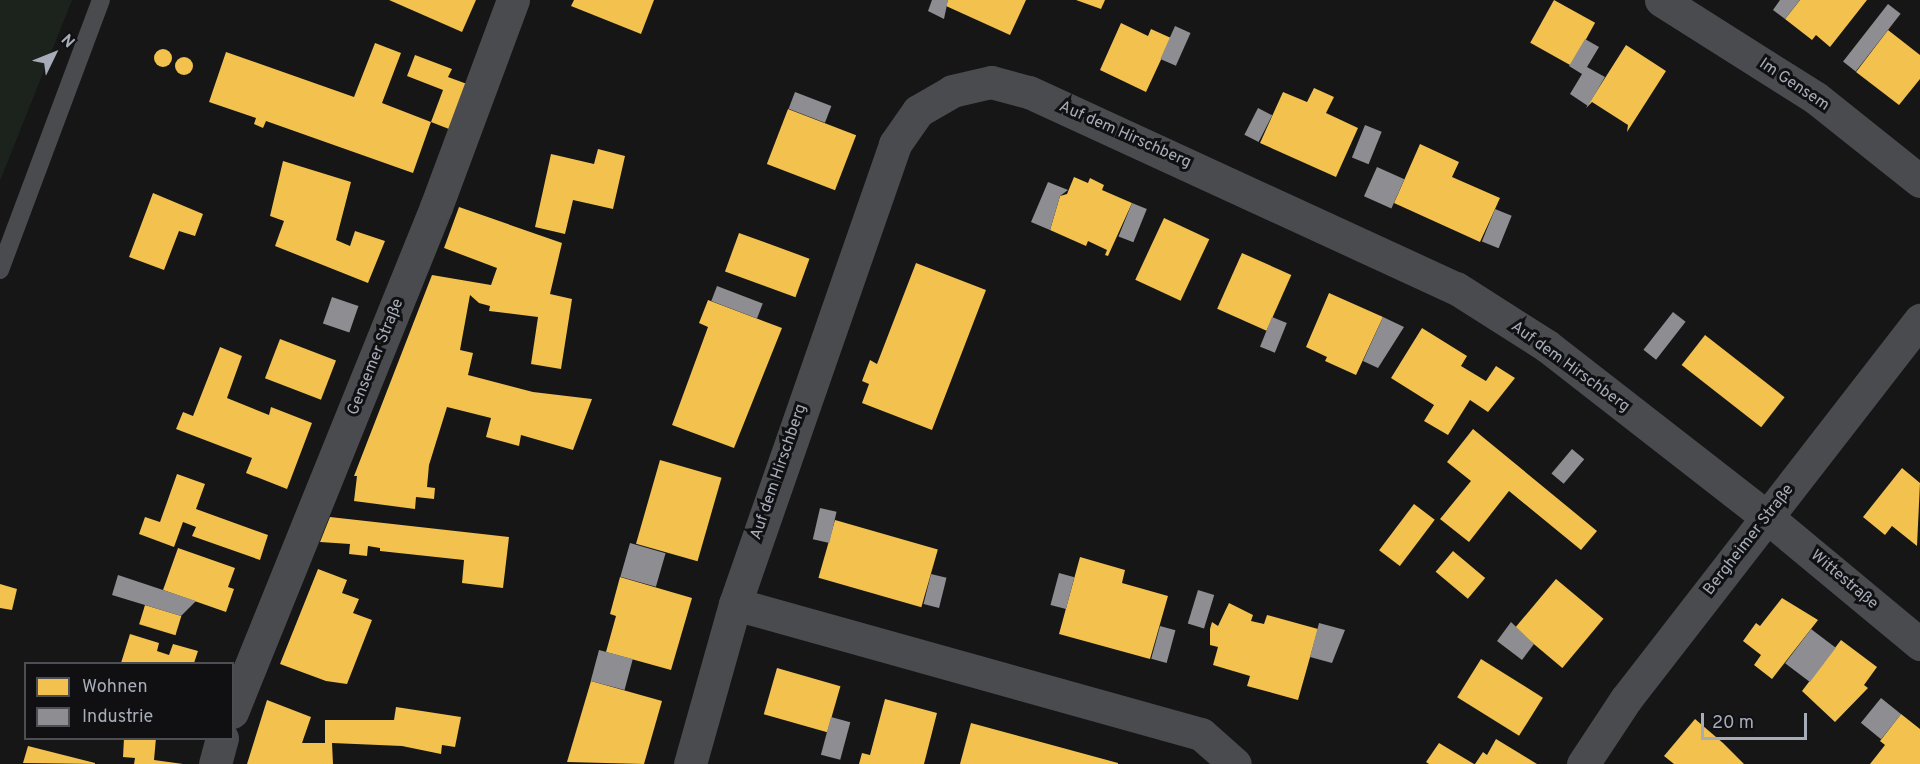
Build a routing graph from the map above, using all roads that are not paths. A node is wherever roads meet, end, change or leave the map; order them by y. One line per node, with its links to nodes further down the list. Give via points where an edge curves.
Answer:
1 (101, 0): 5 (lane)
2 (513, 0): 10 (street, Gensemer Straße, via 436,207)
3 (1660, 0): 4 (street, Im Gensem, via 1816,98)
4 (1920, 181)
5 (0, 270)
6 (1920, 320): 7 (street, Bergheimer Straße)
7 (1767, 517): 8 (street, Auf dem Hirschberg, via 1547,346 1456,288 1029,92 991,82 952,91 918,111 895,144); 9 (street, Wittestraße); 15 (street, Bergheimer Straße, via 1626,699)
8 (735, 604): 13 (street, Auf dem Hirschberg); 14 (street, via 1201,734)
9 (1920, 644)
10 (234, 707)
11 (221, 740): 12 (street)
12 (215, 764)
13 (690, 764)
14 (1234, 764)
15 (1583, 764)

